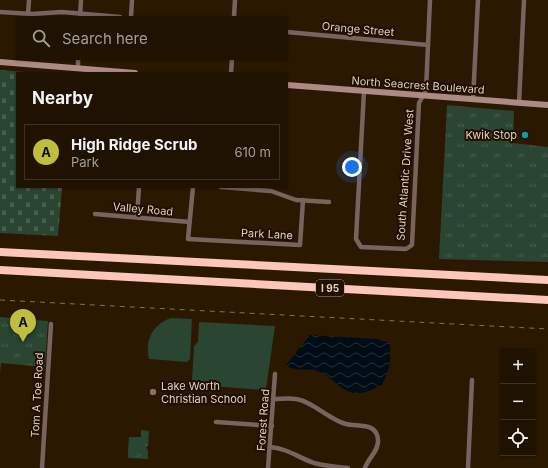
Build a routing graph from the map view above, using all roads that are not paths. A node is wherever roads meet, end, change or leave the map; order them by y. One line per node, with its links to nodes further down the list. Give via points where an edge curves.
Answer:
1 (29, 0): 9 (street)
2 (81, 0): 10 (street)
3 (132, 0): 12 (street)
4 (235, 0): 13 (street)
5 (430, 0): 15 (street)
6 (478, 0): 25 (street)
7 (524, 0): 26 (street)
8 (0, 12): 9 (street)
9 (28, 14): 10 (street, via 56,12)
10 (80, 15): 11 (street)
11 (100, 16)
12 (131, 16)
13 (234, 16)
14 (288, 32): 15 (street, Orange Street)
15 (428, 45): 24 (street, via 426,90)
16 (78, 60): 19 (street)
17 (232, 60): 21 (street)
18 (0, 62): 19 (street)
19 (78, 68): 20 (street)
20 (124, 72)
21 (231, 72)
22 (288, 85): 23 (street, North Seacrest Boulevard)
23 (364, 91): 24 (street, North Seacrest Boulevard); 24 (street, South Atlantic Drive West, via 356,239 361,246 406,249 412,245 419,103)
24 (423, 95): 25 (street, North Seacrest Boulevard)
25 (473, 100): 26 (street, North Seacrest Boulevard)
26 (519, 103): 27 (street, North Seacrest Boulevard)
27 (548, 105)
28 (139, 188): 34 (street)
29 (193, 188): 35 (street)
30 (246, 188): 31 (street, via 271,191)
31 (303, 200): 32 (street); 35 (street, Park Lane, via 300,245 188,239)
32 (329, 202)
33 (95, 214): 34 (street, Valley Road)
34 (137, 217): 35 (street, Valley Road)
35 (190, 222)
36 (0, 252): 38 (highway, I 95)
37 (0, 270): 39 (highway, I 95)
38 (548, 280)
39 (534, 299): 40 (highway, I 95); 41 (highway)
40 (548, 300)
41 (548, 305)
42 (50, 324): 50 (street, Tom A Toe Road)
43 (275, 374): 45 (street, Forest Road)
44 (472, 380): 55 (street)
45 (274, 399): 47 (street, Forest Road); 54 (street, via 296,400 309,404 346,424 371,428 376,433 377,448)
46 (216, 422): 47 (street)
47 (272, 426): 48 (street, Forest Road)
48 (270, 447): 49 (street, via 292,452); 51 (street, Forest Road)
49 (312, 462): 52 (street); 53 (street)
50 (42, 468)
51 (268, 468)
52 (309, 468)
53 (348, 468)
54 (365, 468)
55 (468, 468)

